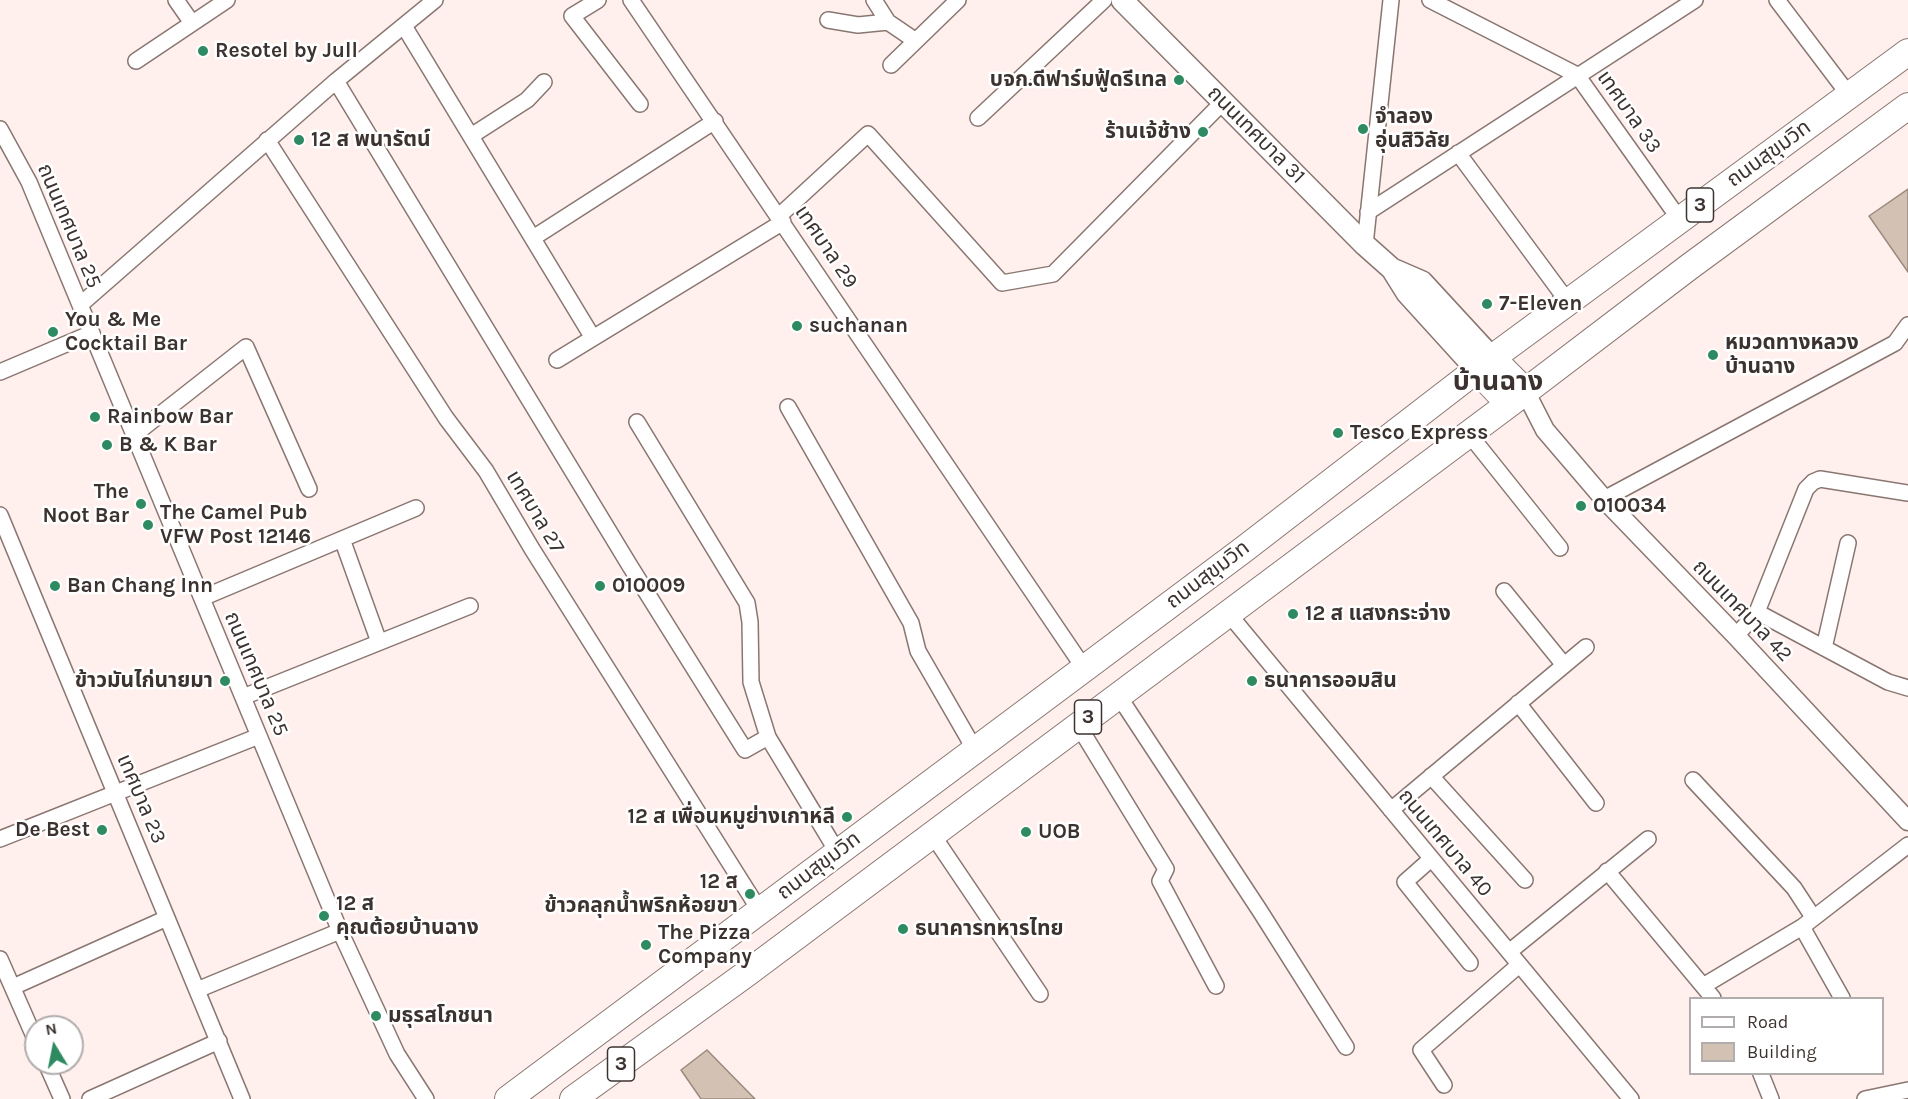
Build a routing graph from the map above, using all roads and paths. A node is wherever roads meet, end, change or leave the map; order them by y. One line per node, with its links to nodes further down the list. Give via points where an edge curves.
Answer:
1 (176, 0): 16 (street)
2 (227, 0): 16 (street)
3 (435, 0): 17 (street)
4 (598, 0): 27 (street, via 572,16)
5 (631, 0): 30 (street, เทศบาล 29)
6 (874, 0): 15 (street)
7 (958, 0): 18 (street)
8 (1104, 0): 29 (street)
9 (1122, 0): 26 (main road, ถนนเทศบาล 31)
10 (1390, 0): 35 (street)
11 (1430, 0): 22 (street, เทศบาล 33)
12 (1695, 0): 22 (street)
13 (1777, 0): 25 (street)
14 (828, 20): 15 (street, via 858,25)
15 (888, 22): 18 (street)
16 (192, 23): 20 (street)
17 (404, 26): 23 (street); 32 (street)
18 (916, 40): 21 (street)
19 (1908, 51): 25 (highway, ถนนสุขุมวิท / 3)
20 (136, 61)
21 (891, 65)
22 (1577, 75): 34 (street); 37 (street, เทศบาล 33)
23 (336, 81): 33 (street); 78 (street, via 745,750)
24 (544, 81): 32 (street, via 527,100)
25 (1849, 95): 37 (highway, ถนนสุขุมวิท / 3)
26 (1223, 102): 36 (street, via 1053,274 1002,283 868,134); 39 (main road, ถนนเทศบาล 31)
27 (640, 104)
28 (1908, 106): 48 (highway, ถนนสุขุมวิท / 3)
29 (978, 118)
30 (715, 122): 36 (street, เทศบาล 29); 38 (street)
31 (0, 129): 41 (street, ถนนเทศบาล 25, via 29,182)
32 (471, 136): 38 (street)
33 (267, 140): 41 (street); 94 (street, เทศบาล 27, via 446,418 486,471)
34 (1458, 153): 35 (street); 40 (street)
35 (1368, 212): 39 (street)
36 (781, 219): 44 (street); 71 (street, เทศบาล 29)
37 (1680, 220): 40 (highway, ถนนสุขุมวิท / 3)
38 (533, 238): 44 (street)
39 (1365, 245): 46 (main road, ถนนเทศบาล 31, via 1392,269 1422,282)
40 (1568, 302): 46 (highway, ถนนสุขุมวิท / 3)
41 (80, 305): 43 (street, ถนนเทศบาล 25)
42 (1908, 325): 55 (street, via 1895,343)
43 (92, 333): 47 (street); 52 (street, ถนนเทศบาล 25)
44 (593, 338): 45 (street)
45 (558, 360)
46 (1484, 364): 48 (highway); 71 (highway, ถนนสุขุมวิท / 3)
47 (0, 372)
48 (1517, 398): 51 (highway, ถนนสุขุมวิท / 3); 55 (street, ถนนเทศบาล 42)
49 (788, 407): 79 (street, via 911,623 918,651)
50 (637, 422): 78 (street, via 747,603 751,682)
51 (1469, 434): 60 (street); 65 (highway, ถนนสุขุมวิท / 3)
52 (134, 435): 53 (street, via 246,346); 62 (street, ถนนเทศบาล 25)
53 (309, 489)
54 (1908, 493): 64 (street, via 1813,482 1806,489)
55 (1604, 500): 66 (street, ถนนเทศบาล 42)
56 (416, 508): 58 (street)
57 (0, 515): 82 (street, เทศบาล 23)
58 (342, 539): 62 (street); 67 (street)
59 (1848, 543): 69 (street)
60 (1560, 548)
61 (1504, 591): 70 (street)
62 (202, 598): 74 (street, ถนนเทศบาล 25)
63 (470, 606): 67 (street)
64 (1757, 612): 66 (street); 69 (street)
65 (1228, 613): 73 (highway, ถนนสุขุมวิท / 3); 84 (street, ถนนเทศบาล 40)
66 (1736, 636): 85 (street, ถนนเทศบาล 42)
67 (379, 642): 74 (street)
68 (1586, 647): 70 (street)
69 (1824, 648): 72 (street, via 1888,682)
70 (1564, 665): 75 (street)
71 (1084, 668): 79 (highway, ถนนสุขุมวิท / 3)
72 (1908, 688)
73 (1118, 695): 76 (highway, ถนนสุขุมวิท / 3); 110 (street)
74 (243, 697): 77 (street, ถนนเทศบาล 25)
75 (1518, 703): 80 (street); 83 (street)
76 (1078, 725): 86 (highway, ถนนสุขุมวิท / 3); 103 (street, via 1166,869 1160,881)
77 (259, 736): 82 (street); 97 (street, ถนนเทศบาล 25)
78 (768, 737): 90 (street)
79 (975, 750): 90 (highway, ถนนสุขุมวิท / 3)
80 (1431, 776): 84 (street); 93 (street)
81 (1693, 780): 96 (street, via 1794,888)
82 (115, 792): 87 (street); 95 (street, เทศบาล 23)
83 (1596, 803)
84 (1391, 810): 91 (street, ถนนเทศบาล 40)
85 (1908, 821)
86 (932, 834): 106 (street); 115 (highway, ถนนสุขุมวิท / 3)
87 (0, 839)
88 (1648, 839): 92 (street)
89 (1908, 845): 96 (street)
90 (838, 853): 94 (highway, ถนนสุขุมวิท / 3)
91 (1431, 859): 98 (street, ถนนเทศบาล 40); 100 (street, via 1406,882)
92 (1608, 872): 98 (street); 105 (street)
93 (1525, 880)
94 (760, 911): 120 (highway, ถนนสุขุมวิท / 3)
95 (167, 918): 102 (street); 104 (street, เทศบาล 23)
96 (1808, 922): 105 (street); 107 (street)
97 (340, 931): 104 (street); 119 (street, ถนนเทศบาล 25, via 398,1054)
98 (1509, 952): 101 (street, ถนนเทศบาล 40)
99 (0, 958): 102 (street)
100 (1470, 963)
101 (1519, 965): 113 (street, via 1421,1050); 121 (street, ถนนเทศบาล 40)
102 (13, 987): 108 (street)
103 (1216, 987)
104 (197, 990): 109 (street, เทศบาล 23)
105 (1708, 992)
106 (1040, 994)
107 (1841, 997)
108 (25, 1015)
109 (219, 1041): 117 (street); 118 (street, เทศบาล 23)
110 (1346, 1047)
111 (51, 1075): 116 (street)
112 (1761, 1075): 122 (street)
113 (1444, 1085)
114 (1908, 1090): 123 (street)
115 (583, 1096)
116 (62, 1099)
117 (90, 1099)
118 (242, 1099)
119 (426, 1099)
120 (508, 1099)
121 (1631, 1099)
122 (1771, 1099)
123 (1865, 1099)

